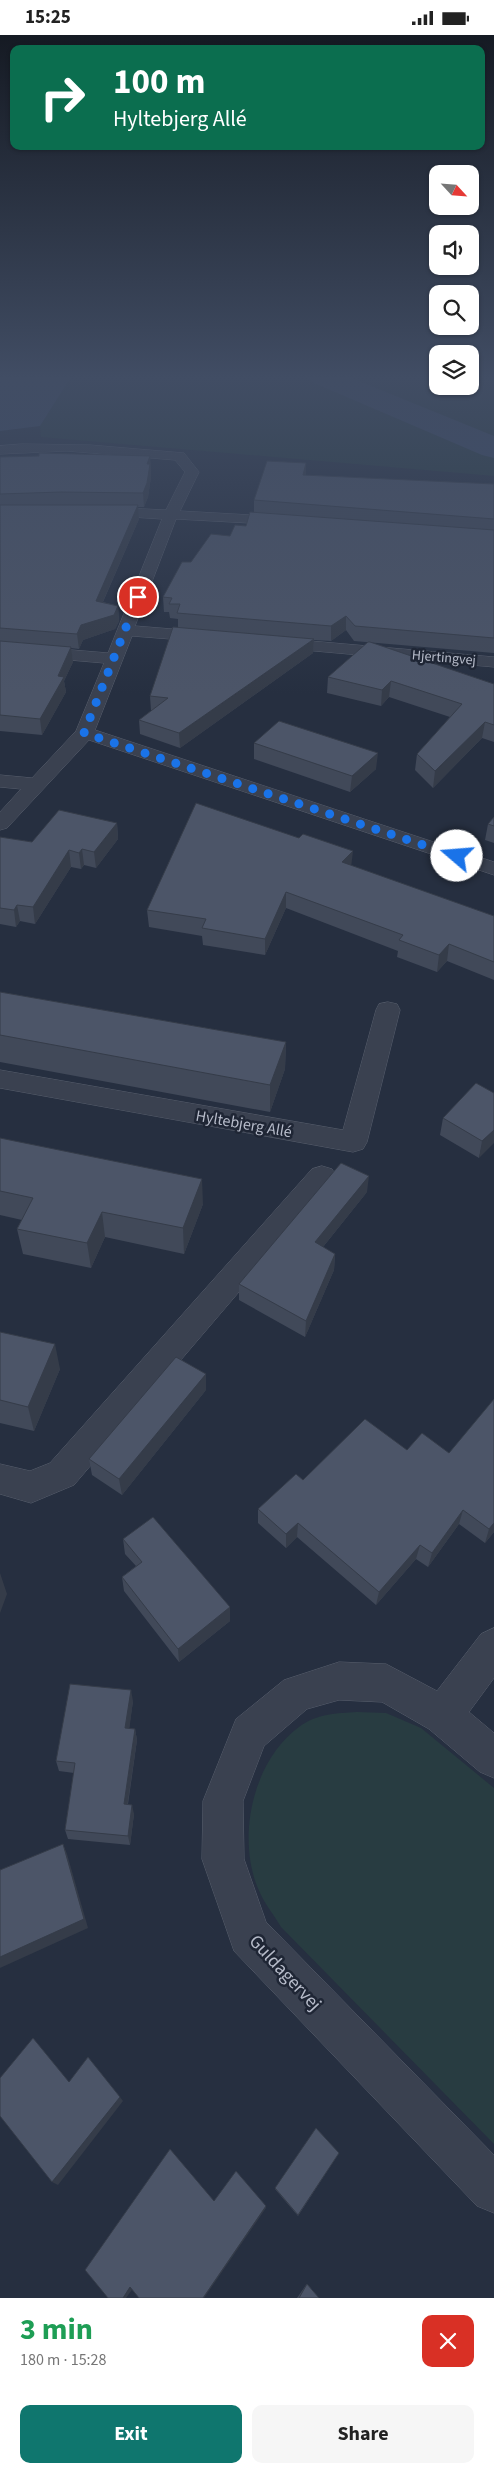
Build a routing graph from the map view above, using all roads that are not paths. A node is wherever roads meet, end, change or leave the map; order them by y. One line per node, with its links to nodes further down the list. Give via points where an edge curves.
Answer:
1 (187, 483): 3 (street)
2 (85, 510): 3 (street)
3 (172, 514): 4 (street); 5 (street)
4 (299, 522)
5 (125, 630): 6 (street); 9 (street)
6 (224, 638)
7 (263, 642): 10 (street, Hjertingvej)
8 (0, 649): 9 (street)
9 (115, 659): 13 (street)
10 (460, 659): 11 (street, Hjertingvej); 12 (street)
11 (494, 662)
12 (494, 675)
13 (84, 733): 15 (street); 17 (street)
14 (0, 781): 15 (street)
15 (38, 785): 16 (street)
16 (0, 824)
17 (494, 869)
18 (388, 1010): 19 (street, Hyltebjerg Allé, via 353,1142)
19 (0, 1079)
20 (322, 1176): 21 (street, via 62,1474 31,1487)
21 (0, 1479)
22 (494, 1647): 23 (street)
23 (444, 1715): 24 (street, Guldagervej); 25 (street, Guldagervej, via 386,1683 338,1681 297,1693 250,1733 223,1801 223,1859 249,1936)
24 (494, 1758)
25 (494, 2189)

